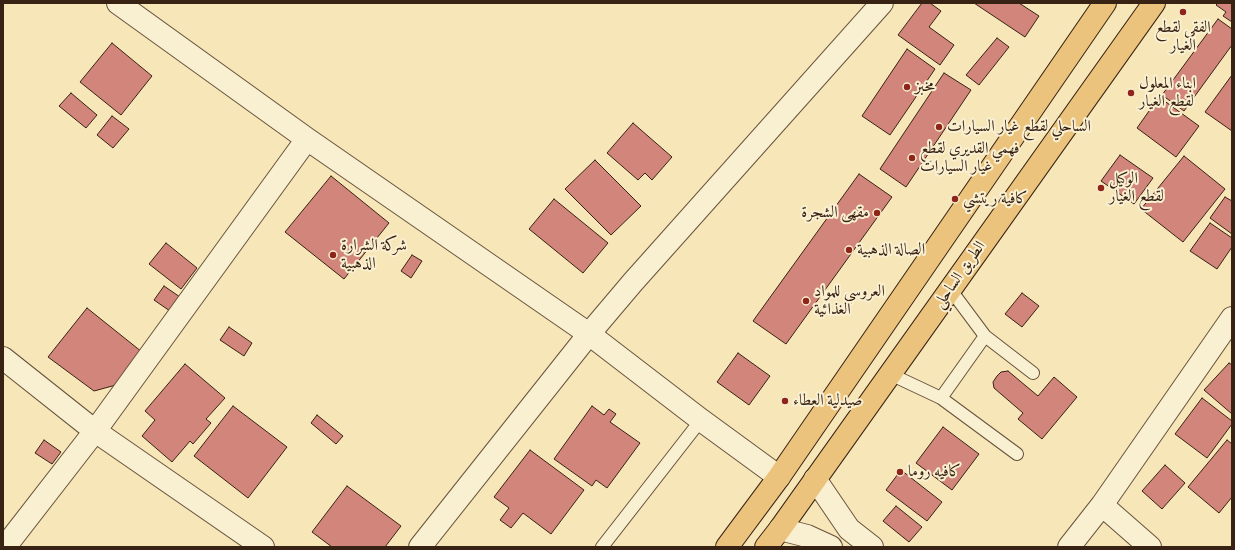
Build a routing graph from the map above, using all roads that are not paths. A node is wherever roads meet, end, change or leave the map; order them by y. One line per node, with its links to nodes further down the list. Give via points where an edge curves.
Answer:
1 (118, 3): 5 (street)
2 (882, 3): 8 (street)
3 (1105, 3): 17 (highway)
4 (1154, 3): 6 (highway, الطريق الساحلي)
5 (307, 139): 8 (street); 15 (street)
6 (950, 289): 9 (lane); 12 (highway, الطريق الساحلي)
7 (1232, 318): 19 (street)
8 (589, 334): 14 (street); 24 (street)
9 (985, 336): 11 (lane); 13 (lane)
10 (3, 358): 15 (street)
11 (1033, 373)
12 (890, 374): 13 (lane); 18 (highway, الطريق الساحلي)
13 (941, 398): 16 (lane)
14 (701, 420): 17 (street); 25 (lane)
15 (95, 431): 22 (street); 23 (street)
16 (1017, 454)
17 (779, 477): 26 (highway)
18 (815, 479): 20 (highway, الطريق الساحلي); 21 (street)
19 (1102, 505): 31 (street); 32 (street)
20 (780, 529): 27 (highway, الطريق الساحلي); 28 (street, via 807,536)
21 (849, 529): 29 (street); 30 (street)
22 (5, 547)
23 (263, 547)
24 (420, 547)
25 (602, 547)
26 (727, 547)
27 (766, 547)
28 (831, 547)
29 (838, 547)
30 (872, 547)
31 (1069, 547)
32 (1150, 547)

